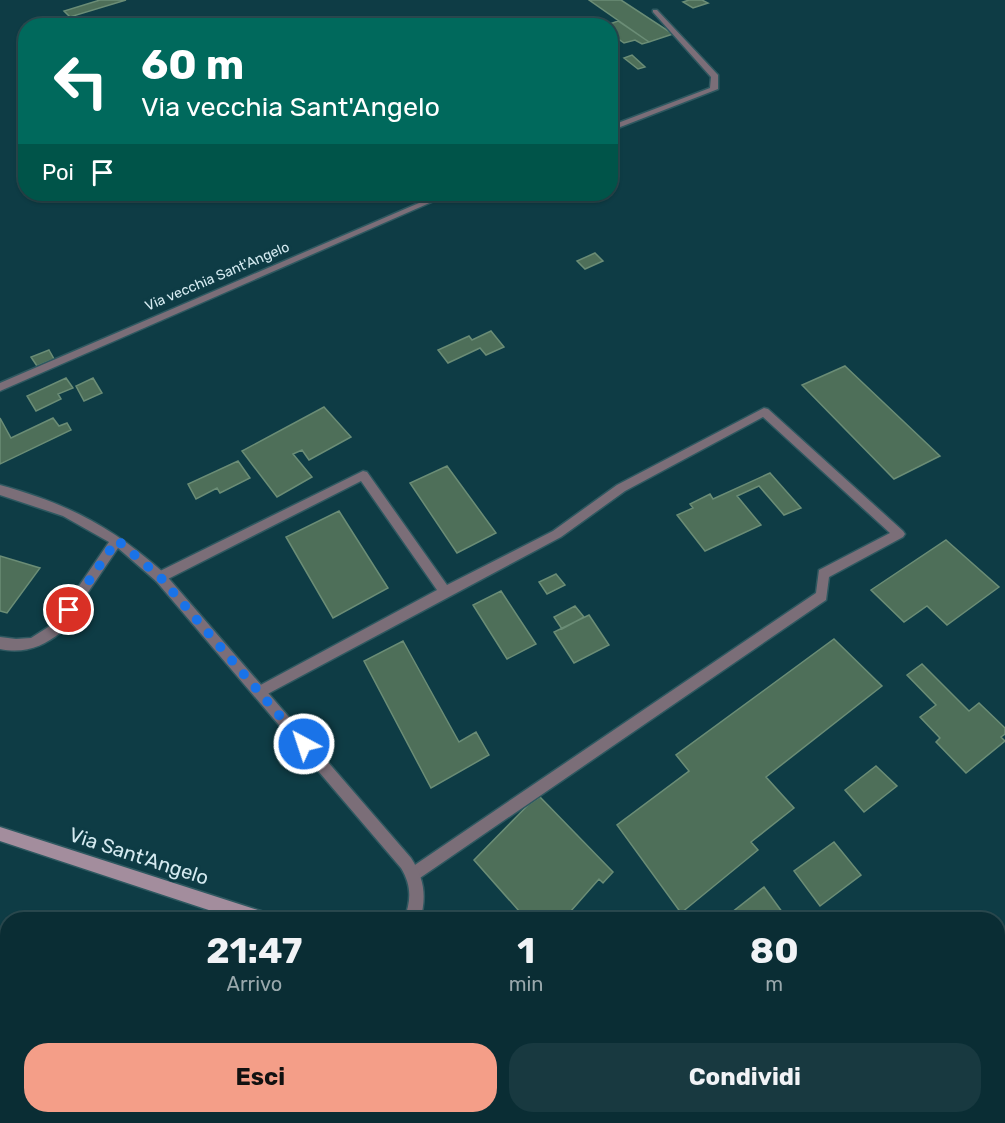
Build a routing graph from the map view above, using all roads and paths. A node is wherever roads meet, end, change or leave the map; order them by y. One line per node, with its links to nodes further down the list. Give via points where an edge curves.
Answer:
1 (655, 11): 2 (street, via 715,76 714,89)
2 (618, 126)
3 (430, 201): 4 (street, Via vecchia Sant'Angelo)
4 (0, 387)
5 (0, 490): 6 (street, via 66,510)
6 (117, 540): 7 (street); 9 (street, via 57,628 45,639 27,645)
7 (160, 577): 8 (street, via 363,475); 10 (street)
8 (445, 592): 10 (street); 12 (street, via 557,534 621,488 764,412 899,534 823,574 822,596)
9 (0, 643)
10 (260, 692): 12 (street)
11 (0, 834): 13 (street, Via Sant'Angelo)
12 (414, 874): 14 (street, via 418,886)
13 (239, 912)
14 (415, 912)

